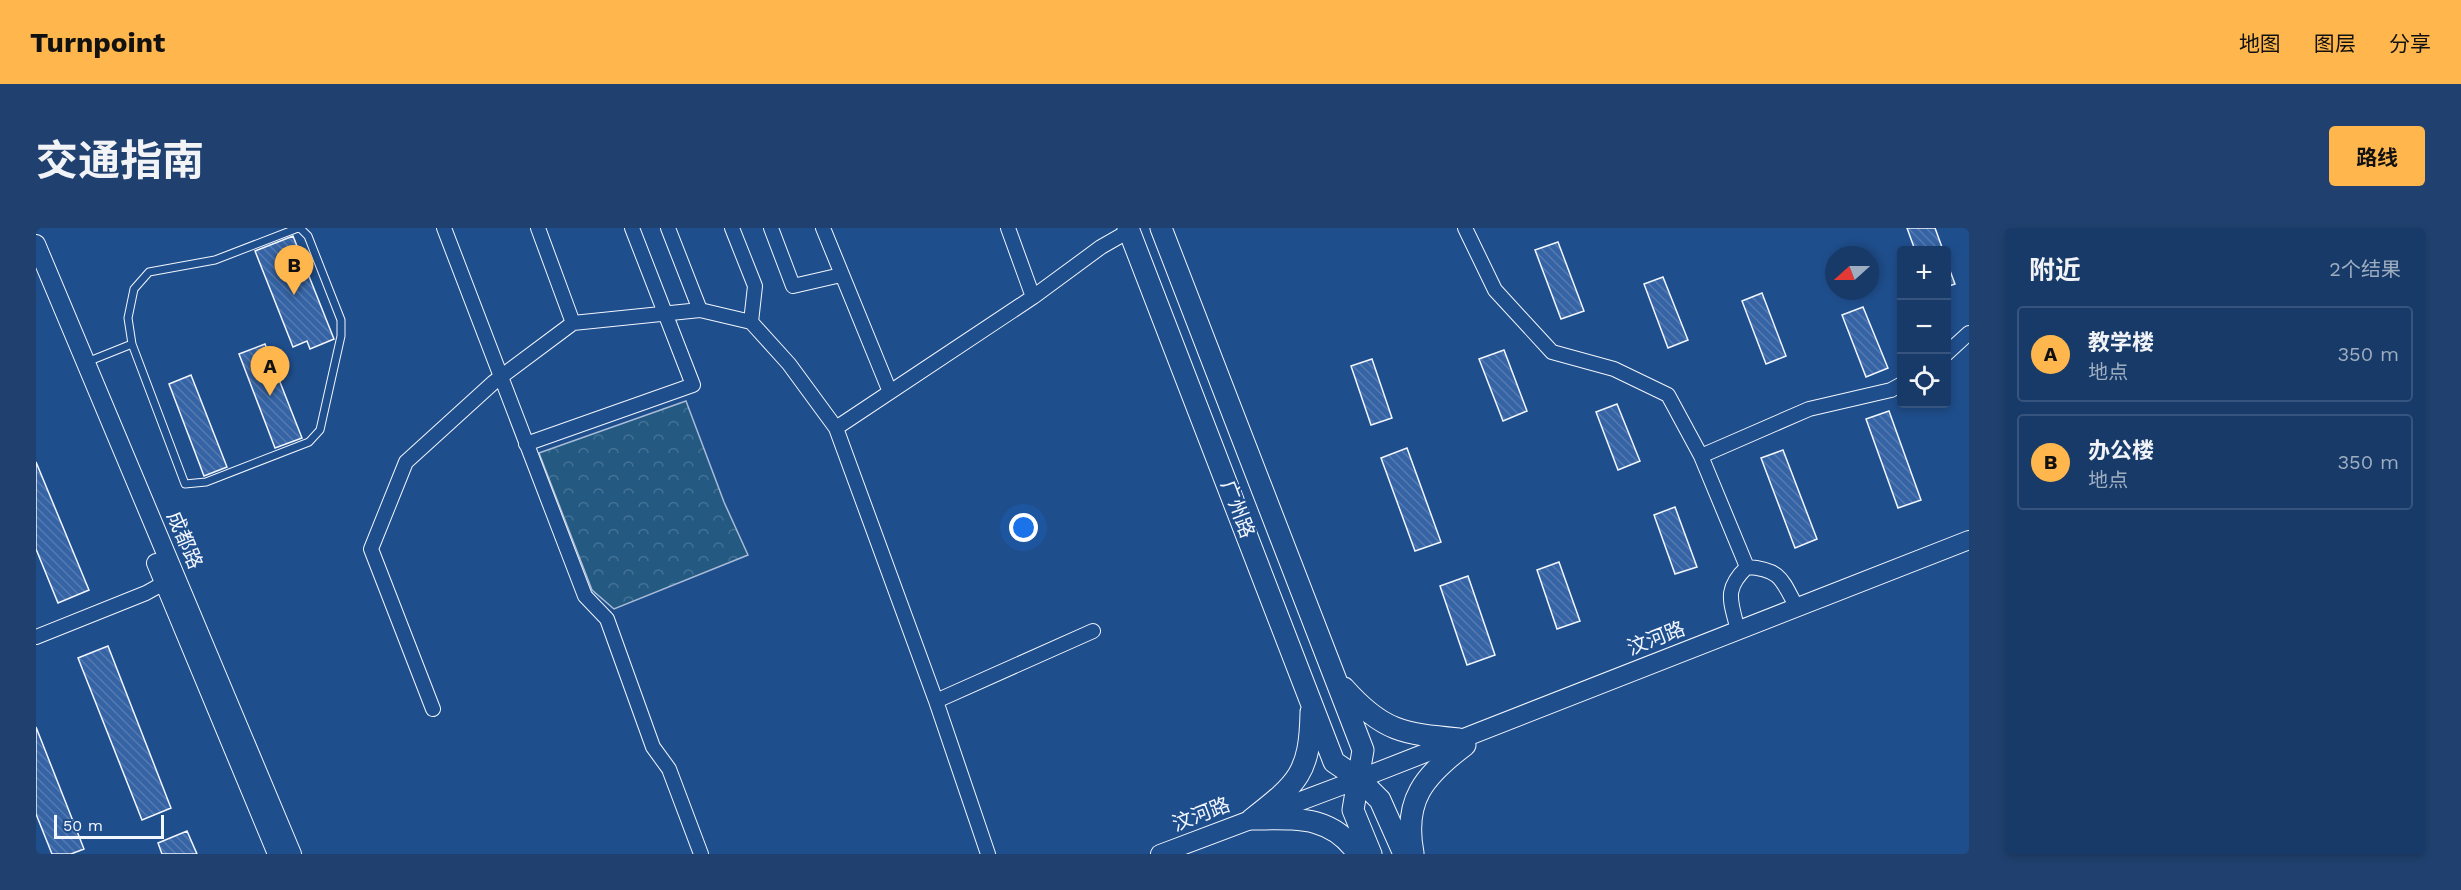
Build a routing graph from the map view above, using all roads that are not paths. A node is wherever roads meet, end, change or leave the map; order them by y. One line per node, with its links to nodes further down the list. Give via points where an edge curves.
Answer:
1 (299, 228): 22 (lane, via 215,260 149,273 134,289 128,318); 22 (lane, via 308,236 341,320 341,336 320,430 309,442 206,482 185,484)
2 (444, 228): 25 (street)
3 (538, 228): 20 (street)
4 (632, 228): 18 (street)
5 (669, 228): 17 (street)
6 (732, 228): 19 (street, via 755,286)
7 (771, 228): 15 (street, via 793,286)
8 (823, 228): 15 (street)
9 (1008, 228): 16 (street)
10 (1161, 228): 39 (main road, 广州路)
11 (1464, 228): 30 (street, via 1495,290 1552,352 1614,369 1668,395)
12 (1128, 230): 16 (street); 41 (main road, 广州路)
13 (36, 244): 24 (street, 成都路)
14 (36, 267): 34 (street, 成都路)
15 (841, 275): 27 (street)
16 (1033, 297): 27 (street)
17 (700, 310): 18 (street); 19 (street)
18 (665, 314): 20 (street); 29 (street, via 693,386)
19 (751, 322): 28 (street, via 789,364)
20 (573, 323): 25 (street)
21 (1969, 333): 23 (street)
22 (132, 344): 24 (lane)
23 (1951, 350)
24 (85, 362): 47 (street, 成都路)
25 (501, 377): 29 (street); 42 (street, via 406,462 370,549)
26 (1897, 387): 30 (street, via 1809,409)
27 (890, 392): 28 (street)
28 (836, 428): 40 (street)
29 (526, 444): 48 (street, via 585,596 607,619 653,747 669,769)
30 (1701, 456): 33 (street)
31 (1969, 540): 35 (street, 汶河路)
32 (1969, 552): 43 (street, 汶河路)
33 (1747, 567): 35 (street, via 1767,568 1780,578); 37 (street, via 1733,580 1730,598)
34 (165, 582): 38 (street, via 147,593); 46 (street, 成都路)
35 (1797, 608): 37 (street, 汶河路)
36 (1093, 631): 40 (street)
37 (1738, 631): 43 (street, 汶河路)
38 (36, 637)
39 (1336, 680): 43 (main road, via 1365,712 1394,728); 44 (main road, 广州路, via 1363,750)
40 (936, 701): 49 (street)
41 (1312, 703): 44 (main road, 广州路, via 1334,762); 45 (main road, via 1311,740 1305,767 1288,790)
42 (433, 709)
43 (1462, 742): 44 (street, 汶河路); 54 (main road, via 1435,767 1418,794 1408,827)
44 (1359, 779): 45 (street, 汶河路); 52 (main road, 广州路, via 1353,810); 53 (main road, 广州路, via 1380,800)
45 (1252, 819): 50 (street, 汶河路); 51 (main road, via 1303,820 1331,826)
46 (277, 854)
47 (292, 854)
48 (701, 854)
49 (988, 854)
50 (1160, 854)
51 (1358, 854)
52 (1371, 854)
53 (1404, 854)
54 (1413, 854)

